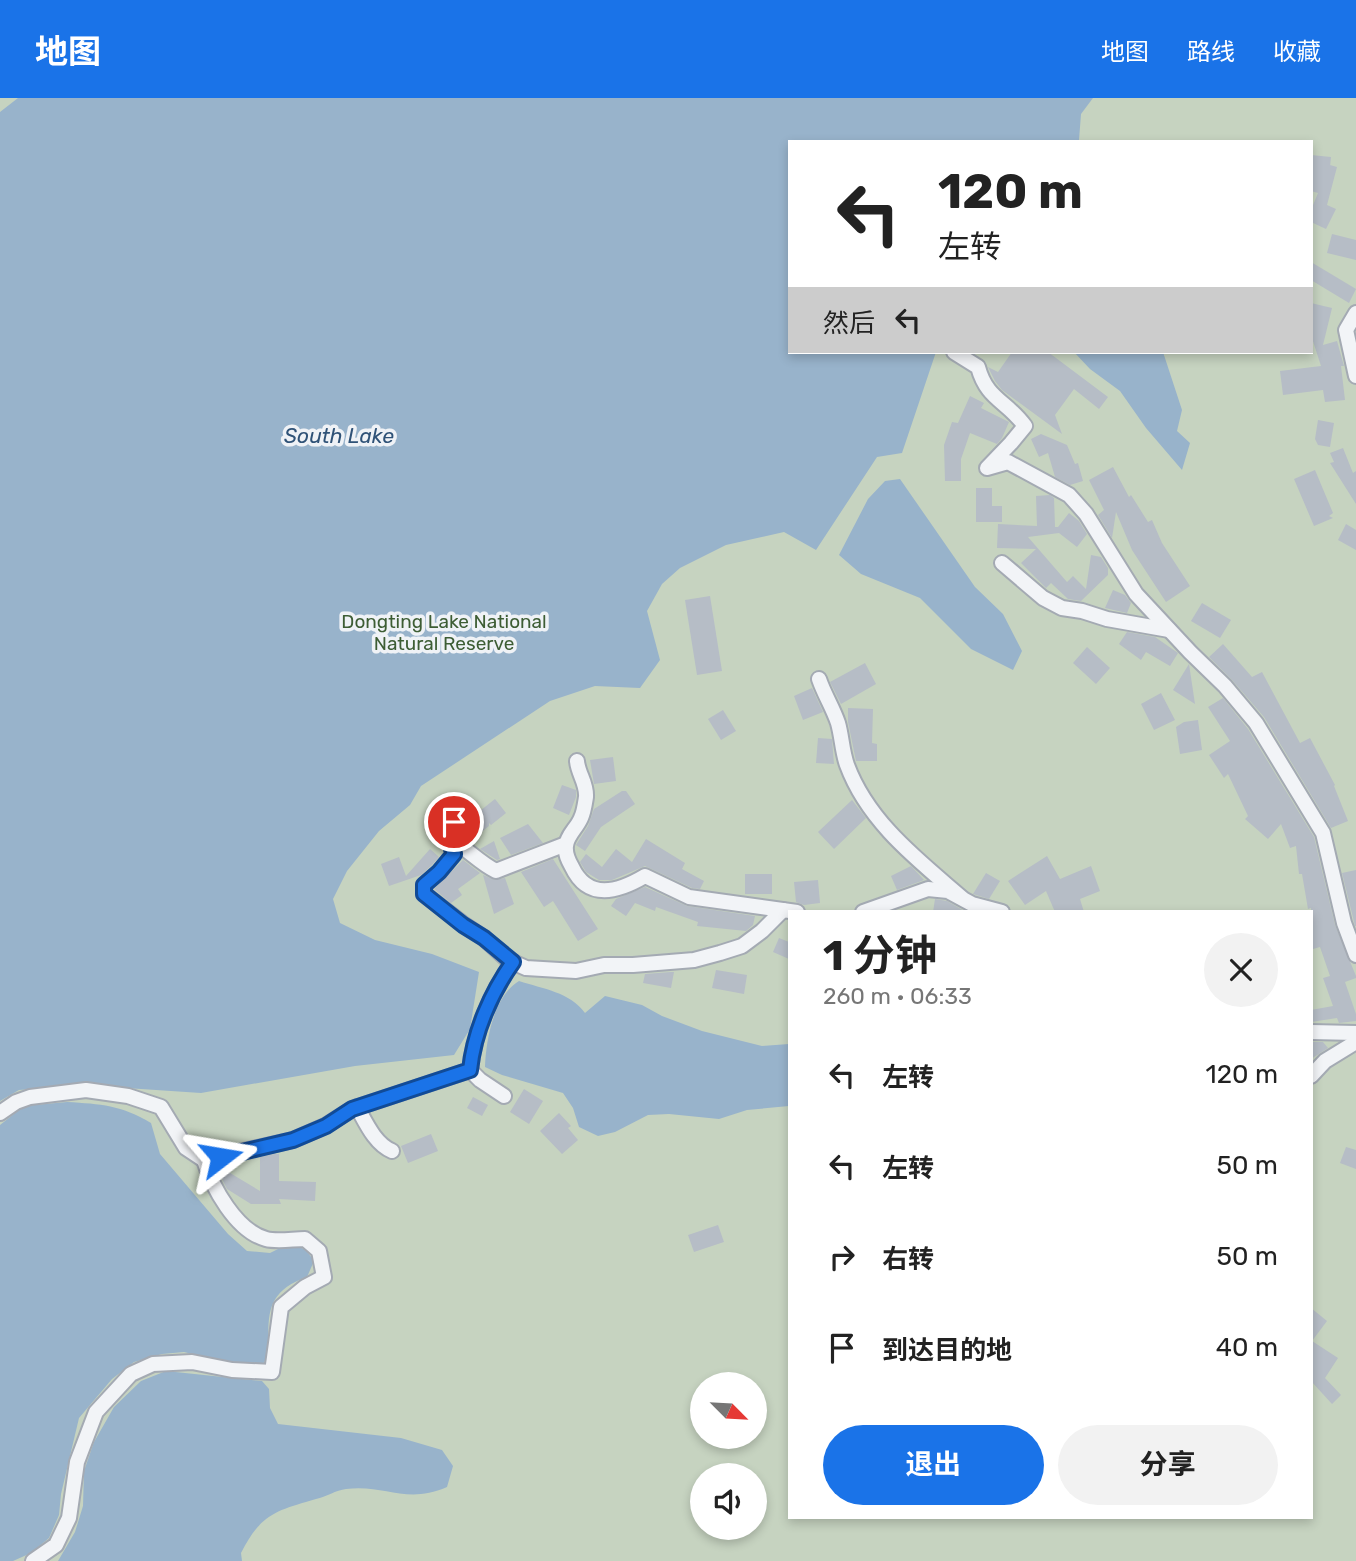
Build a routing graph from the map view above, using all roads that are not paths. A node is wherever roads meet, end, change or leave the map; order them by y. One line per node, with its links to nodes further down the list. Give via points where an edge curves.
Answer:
1 (1356, 313): 3 (street, via 1346,330)
2 (957, 354): 5 (street, via 978,367 982,384 1013,410 1024,426 986,468 1008,462 1069,495 1136,594)
3 (1356, 376)
4 (1002, 564): 5 (street, via 1062,608)
5 (1169, 630): 16 (street, via 1256,723 1302,796 1323,833)
6 (819, 679): 11 (street, via 838,723 848,768 867,802 908,852)
7 (577, 761): 10 (street, via 586,799 582,817)
8 (454, 822): 9 (street)
9 (448, 838): 10 (street, via 496,872); 17 (street, via 454,854 424,885 424,894)
10 (566, 844): 14 (street, via 574,872 593,890 612,890 645,876 689,897)
11 (962, 898): 12 (street, via 928,889); 13 (street)
12 (869, 910)
13 (994, 910)
14 (788, 911)
15 (788, 912): 17 (street, via 742,946 694,960 576,971 526,968)
16 (1356, 955)
17 (513, 962): 21 (street, via 485,1014 472,1047)
18 (1313, 1031): 19 (street)
19 (1356, 1032)
20 (1356, 1042): 22 (street)
21 (470, 1070): 23 (street); 24 (street)
22 (1313, 1074)
23 (504, 1096)
24 (357, 1107): 26 (street, via 371,1131); 27 (street, via 293,1140)
25 (0, 1113): 27 (street, via 30,1097 86,1090 128,1096 161,1107 186,1148)
26 (392, 1151)
27 (204, 1160): 28 (street, via 226,1207 248,1231 267,1240 305,1239 319,1251 324,1277 281,1307 272,1372 192,1362 153,1364 131,1374 96,1412 77,1462 69,1518 56,1545)
28 (33, 1561)

